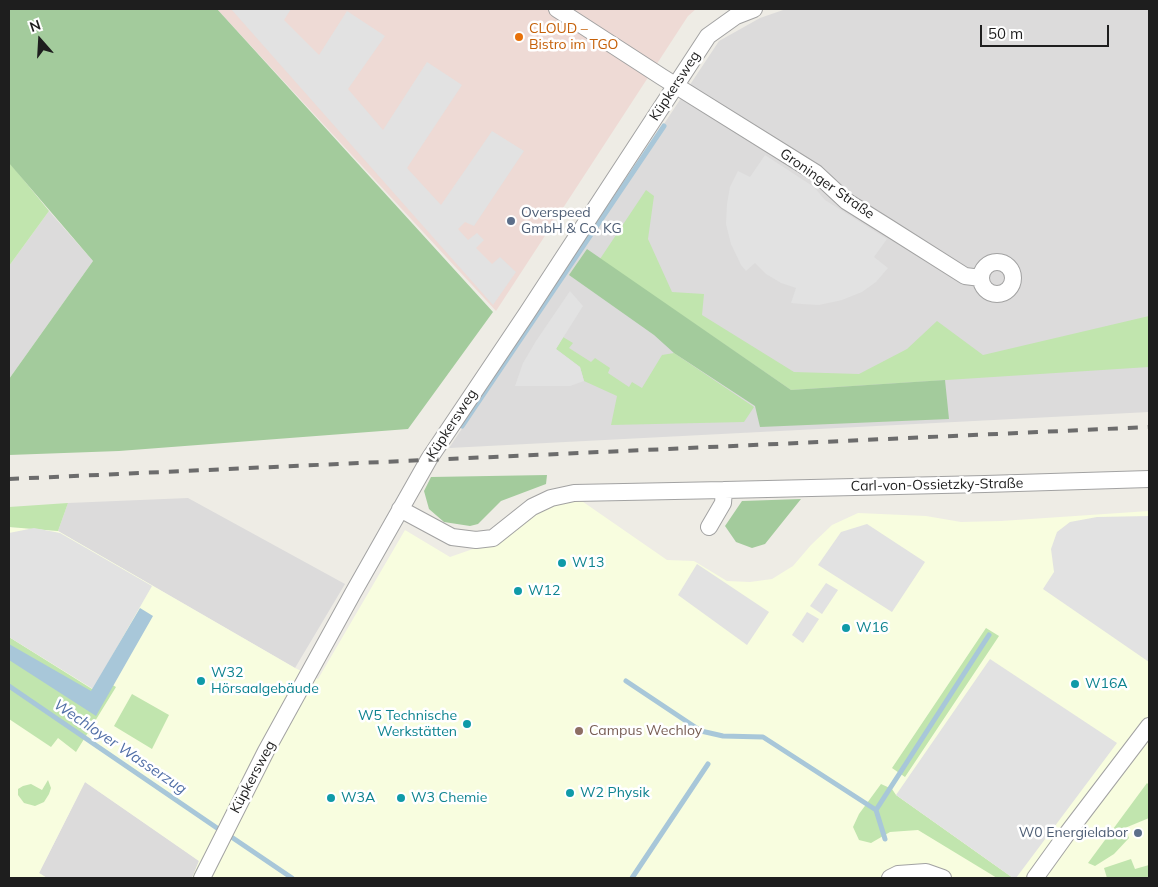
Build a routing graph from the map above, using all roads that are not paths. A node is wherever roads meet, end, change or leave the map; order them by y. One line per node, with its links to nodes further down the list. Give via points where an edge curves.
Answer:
1 (557, 9): 3 (street, Groninger Straße)
2 (754, 9): 3 (street, Küpkersweg, via 736,16 708,36)
3 (675, 85): 4 (street, Groninger Straße, via 816,173 846,200 965,276); 7 (street, Küpkersweg, via 440,441)
4 (981, 278)
5 (1149, 479): 6 (street, Carl-von-Ossietzky-Straße)
6 (724, 490): 7 (street, Carl-von-Ossietzky-Straße, via 574,493 538,504 493,538 476,540 452,537); 8 (street, via 723,503)
7 (400, 509): 10 (street, Küpkersweg, via 266,751)
8 (709, 527)
9 (1149, 726): 13 (street)
10 (202, 878)
11 (890, 878): 12 (street, via 898,874 926,872)
12 (943, 878)
13 (1035, 878)

